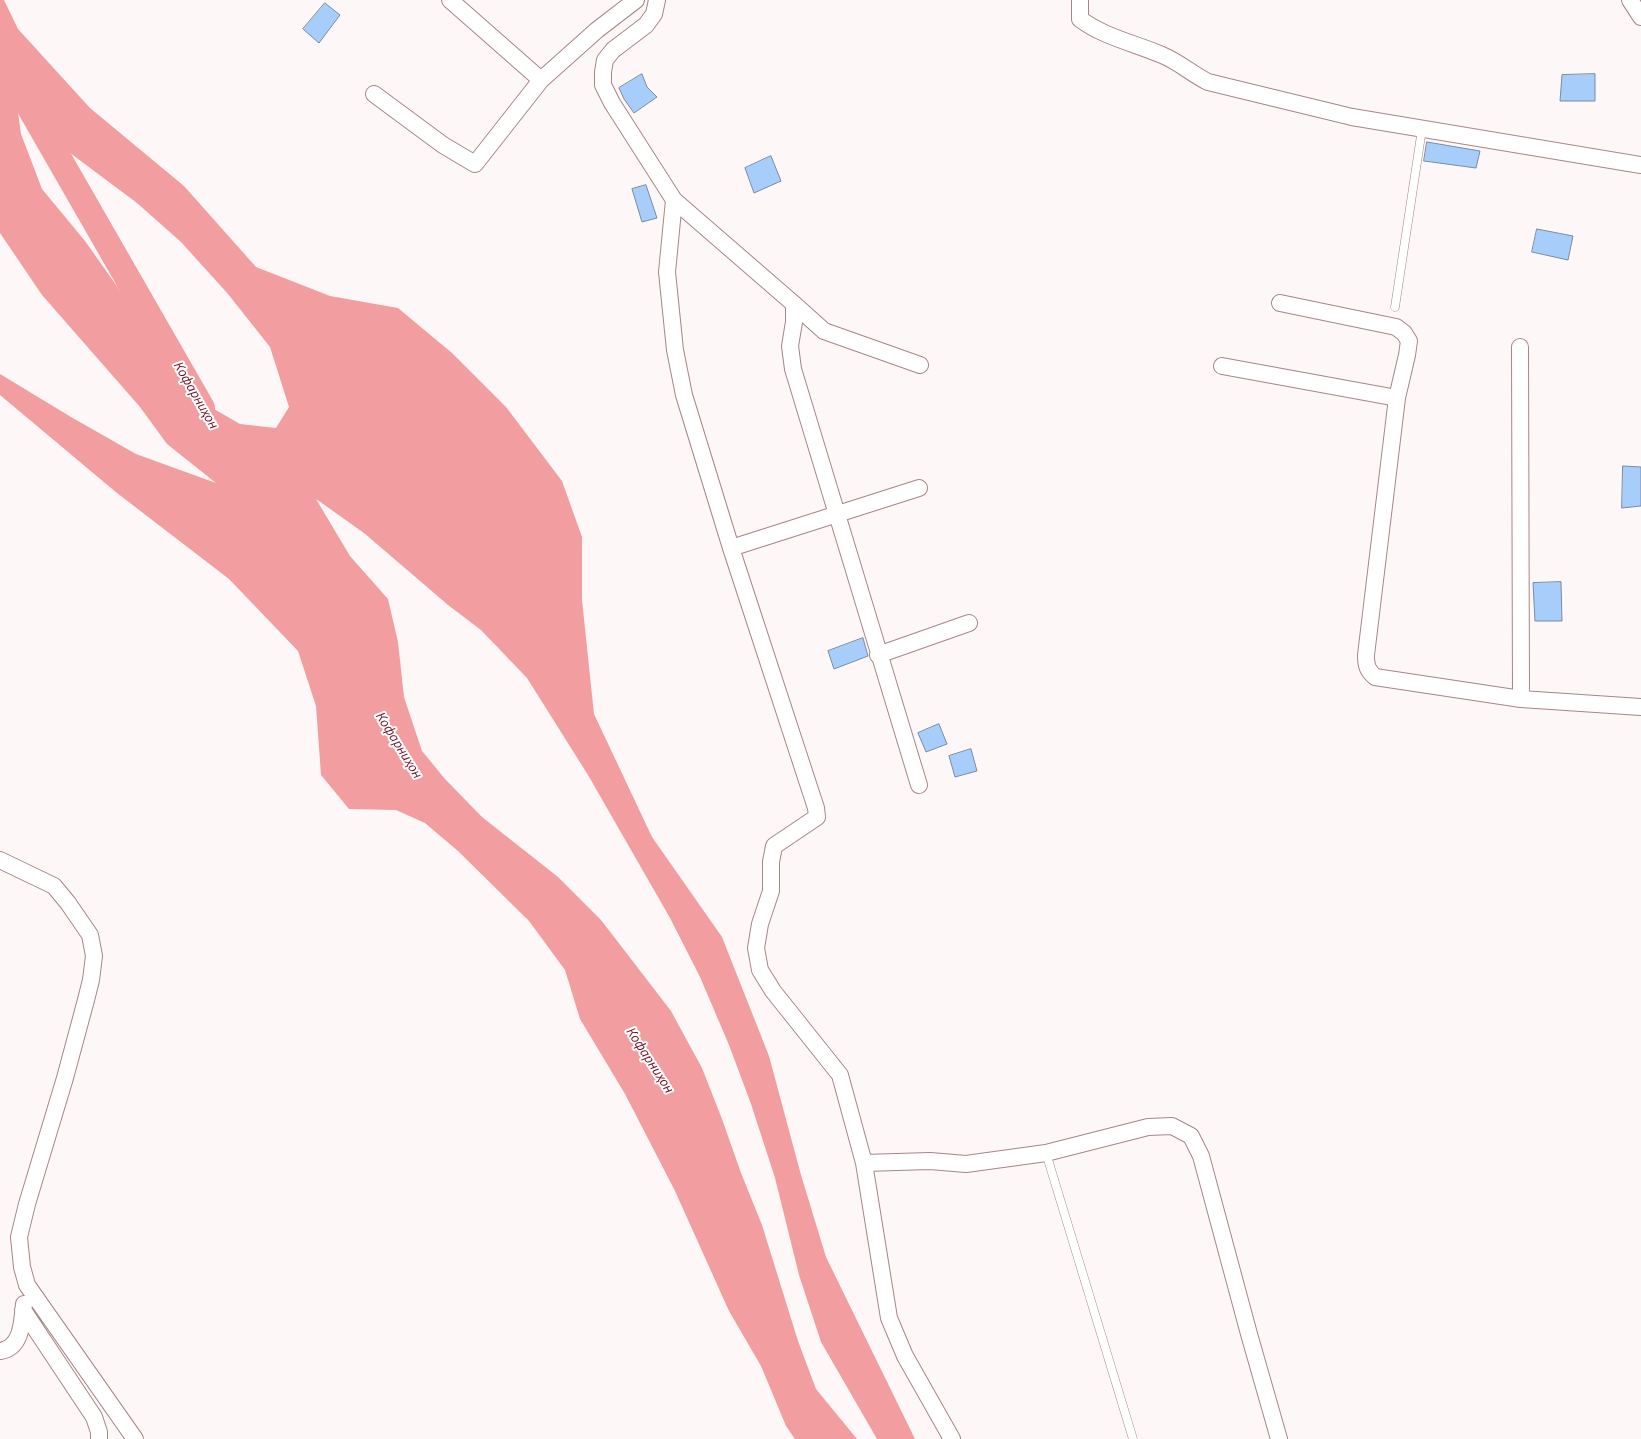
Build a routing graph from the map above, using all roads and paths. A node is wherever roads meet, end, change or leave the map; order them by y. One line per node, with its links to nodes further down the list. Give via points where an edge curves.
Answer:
1 (450, 0): 7 (street)
2 (636, 0): 7 (street)
3 (657, 0): 11 (street, via 654,14 646,25 605,60 603,85)
4 (1080, 0): 9 (street, via 1080,19 1095,30 1162,55 1208,82 1343,115)
5 (1630, 0): 6 (street)
6 (1641, 17)
7 (541, 80): 8 (street, via 475,164)
8 (374, 94)
9 (1422, 129): 10 (street); 14 (lane)
10 (1641, 165)
11 (674, 200): 13 (street); 21 (street, via 667,272 675,350 684,395)
12 (1280, 303): 18 (street, via 1396,327 1404,333 1408,341 1407,355)
13 (794, 304): 16 (street, via 824,331); 20 (street, via 790,346 793,369)
14 (1395, 307)
15 (1520, 347): 24 (street)
16 (920, 364)
17 (1222, 366): 18 (street)
18 (1397, 398): 24 (street, via 1366,655 1368,671 1375,677)
19 (919, 488): 20 (street)
20 (836, 515): 21 (street); 23 (street)
21 (731, 548): 29 (street, via 817,817 774,846 771,891 756,948 760,970 773,992 840,1075)
22 (969, 623): 23 (street)
23 (878, 655): 26 (street)
24 (1521, 699): 25 (street)
25 (1641, 707)
26 (919, 785)
27 (0, 860): 30 (street, via 54,886 90,935 94,956 86,1000 19,1237)
28 (1046, 1153): 29 (street, via 966,1164 930,1161); 36 (lane); 37 (street, via 1148,1126 1172,1126 1191,1136 1202,1156)
29 (864, 1163): 35 (street, via 890,1318 904,1356)
30 (27, 1285): 31 (street); 34 (street)
31 (23, 1310): 32 (street, via 19,1338 12,1346); 33 (street, via 94,1417)
32 (0, 1351)
33 (99, 1439)
34 (135, 1439)
35 (952, 1439)
36 (1133, 1439)
37 (1279, 1439)

